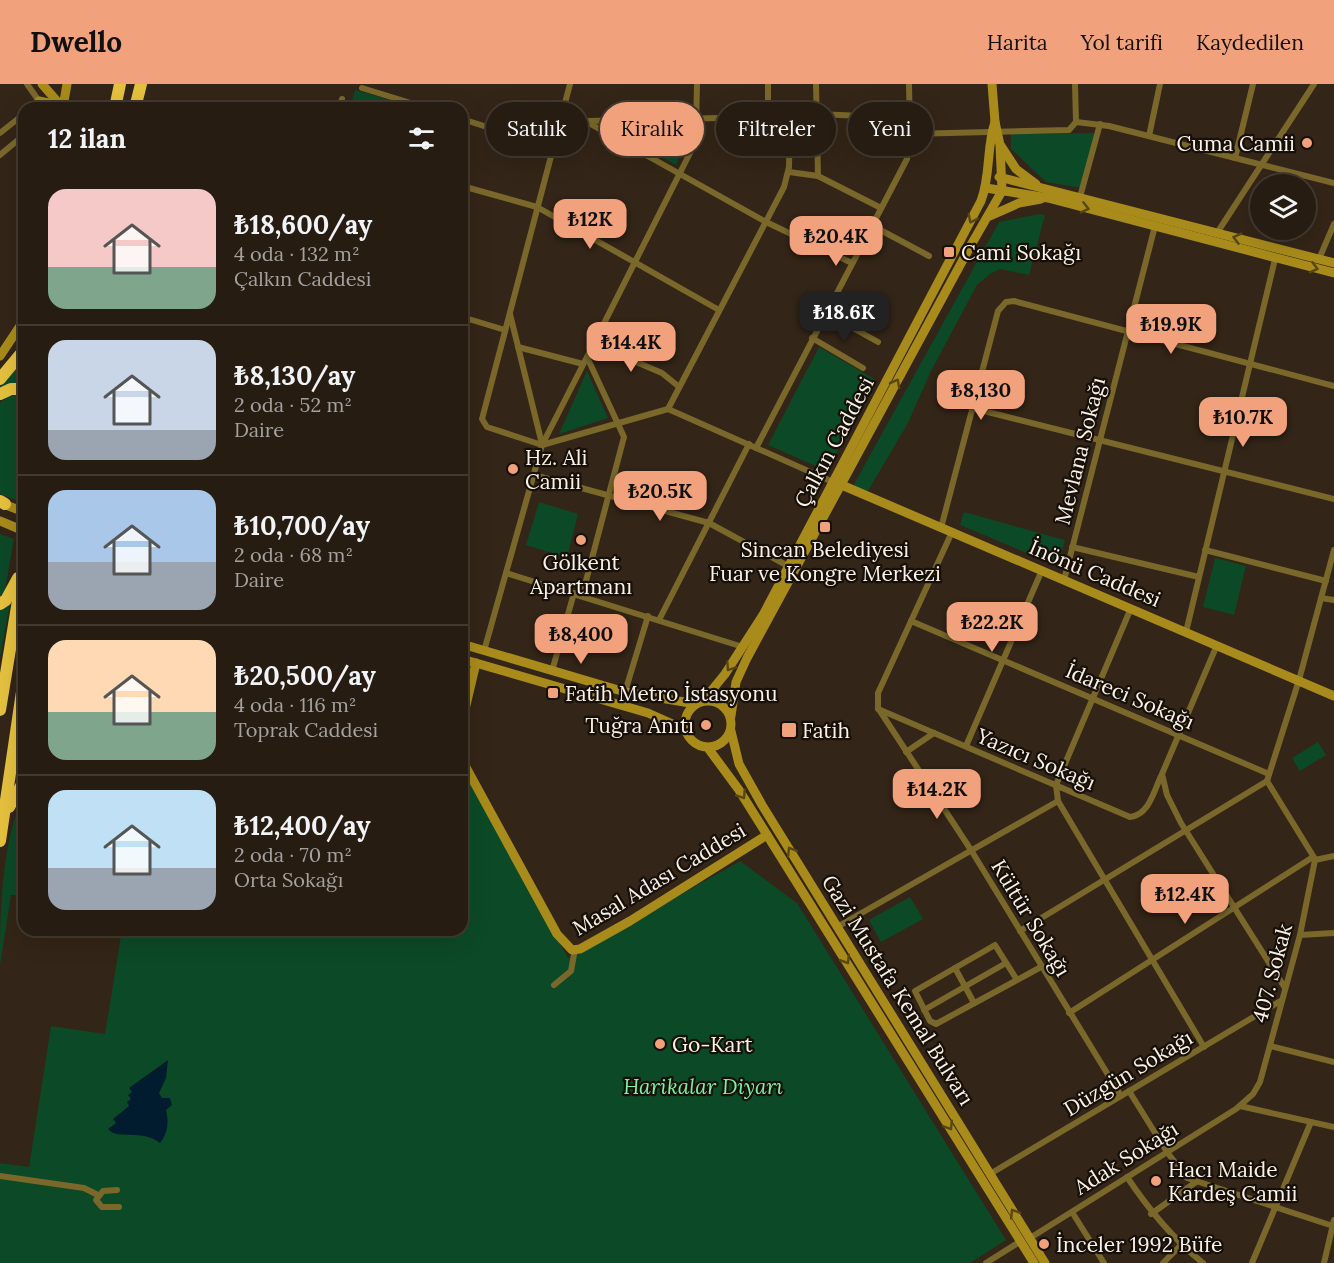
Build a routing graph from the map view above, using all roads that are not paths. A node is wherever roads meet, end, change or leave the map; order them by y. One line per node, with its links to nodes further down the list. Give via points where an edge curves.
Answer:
1 (27, 84): 18 (street)
2 (42, 84): 20 (main road)
3 (67, 84): 21 (main road)
4 (120, 84): 22 (highway)
5 (141, 84): 23 (highway)
6 (570, 84): 26 (street)
7 (697, 84): 27 (street)
8 (768, 84): 28 (street)
9 (816, 84): 29 (street)
10 (909, 84): 30 (street)
11 (992, 84): 37 (main road, Çalkın Caddesi)
12 (1075, 84): 35 (street)
13 (1160, 84): 40 (street)
14 (1253, 84): 49 (street)
15 (1314, 84): 50 (street)
16 (362, 88): 25 (street)
17 (342, 99): 24 (street)
18 (39, 101): 19 (main road)
19 (42, 102)
20 (56, 102)
21 (62, 102)
22 (116, 102)
23 (136, 102)
24 (341, 102)
25 (408, 102)
26 (565, 102)
27 (696, 102)
28 (768, 102)
29 (816, 102)
30 (910, 102)
31 (18, 119): 38 (street)
32 (468, 121): 36 (street)
33 (588, 123): 53 (street)
34 (1101, 124): 35 (street); 40 (street); 61 (street)
35 (1075, 125): 37 (street, via 1069,130)
36 (486, 127)
37 (995, 129): 39 (street); 42 (main road, Çalkın Caddesi); 52 (main road, Çalkın Caddesi)
38 (0, 133)
39 (933, 133)
40 (1149, 136): 49 (street)
41 (18, 140): 43 (street)
42 (1000, 145): 55 (main road, Çalkın Caddesi); 57 (main road, Çalkın Caddesi, via 1016,169)
43 (0, 154)
44 (551, 156): 63 (street)
45 (688, 156): 53 (street)
46 (789, 156): 51 (street)
47 (817, 156): 54 (street)
48 (907, 156): 64 (street)
49 (1235, 158): 50 (street)
50 (1262, 164): 56 (street); 70 (street)
51 (789, 172): 54 (street); 66 (street)
52 (988, 175): 55 (main road); 59 (main road, Çalkın Caddesi)
53 (679, 176): 66 (street); 74 (street)
54 (818, 176): 64 (street)
55 (1003, 178): 57 (main road); 60 (main road, Çalkın Caddesi)
56 (1334, 183)
57 (1038, 186): 61 (main road)
58 (468, 188): 63 (street)
59 (986, 188): 60 (main road); 109 (main road, Çalkın Caddesi, one-way to 109)
60 (1002, 191): 62 (main road); 65 (main road, Çalkın Caddesi)
61 (1080, 197): 70 (main road)
62 (1048, 198): 65 (main road, via 1019,202); 69 (main road, one-way to 69)
63 (537, 207): 74 (street); 80 (street)
64 (881, 208): 68 (street)
65 (990, 216): 109 (main road, Çalkın Caddesi, one-way to 65)
66 (766, 222): 75 (street); 78 (street)
67 (1334, 224): 73 (street)
68 (872, 225): 71 (street); 75 (street)
69 (1155, 226): 72 (main road); 84 (street, Mevlana Sokağı)
70 (1217, 232): 73 (main road, one-way to 70)
71 (929, 256)
72 (1275, 259): 77 (main road, one-way to 77); 93 (street)
73 (1319, 259): 76 (main road)
74 (635, 262): 78 (street); 87 (street)
75 (852, 263): 79 (street)
76 (1334, 263)
77 (1334, 273)
78 (719, 310): 96 (street)
79 (826, 313): 85 (street); 86 (street)
80 (509, 314): 83 (street); 88 (street)
81 (468, 319): 83 (street)
82 (18, 329): 89 (main road)
83 (505, 330): 105 (street, via 483,424)
84 (1128, 332): 93 (street); 100 (street, via 1014,301 1005,302 998,310); 103 (street, Mevlana Sokağı)
85 (813, 338): 94 (street); 106 (street)
86 (878, 342)
87 (594, 344): 91 (street); 96 (street, via 662,374)
88 (518, 347): 92 (street); 105 (street)
89 (0, 356)
90 (18, 357): 95 (highway)
91 (587, 357): 92 (street); 102 (street)
92 (583, 364): 105 (street)
93 (1250, 364): 97 (street); 107 (street)
94 (863, 368)
95 (1, 377)
96 (678, 386): 101 (street)
97 (1334, 386)
98 (18, 389): 99 (highway)
99 (0, 394)
100 (972, 408): 103 (street); 116 (street)
101 (668, 409): 102 (street); 104 (street)
102 (620, 423): 105 (street); 110 (street, via 624,443)
103 (1100, 440): 107 (street); 119 (street, Mevlana Sokağı)
104 (748, 444): 106 (street); 115 (street)
105 (542, 445): 108 (street)
106 (756, 447): 109 (street)
107 (1225, 472): 111 (street); 120 (street)
108 (534, 475): 110 (street); 124 (street)
109 (837, 483): 116 (main road, İnönü Caddesi); 122 (main road, Çalkın Caddesi); 156 (main road, Çalkın Caddesi, via 736,682)
110 (609, 496): 115 (street); 130 (street)
111 (1334, 499)
112 (2, 502): 113 (main road)
113 (18, 510)
114 (0, 521): 117 (main road)
115 (709, 523): 122 (street); 137 (street)
116 (941, 528): 118 (main road, İnönü Caddesi)
117 (18, 529)
118 (952, 532): 123 (main road, İnönü Caddesi); 138 (street)
119 (1072, 547): 125 (street); 127 (street, Mevlana Sokağı)
120 (1206, 550): 125 (street); 128 (street)
121 (1334, 550): 128 (street)
122 (788, 566): 142 (main road, Çalkın Caddesi)
123 (1041, 570): 127 (main road, İnönü Caddesi); 144 (street)
124 (506, 573): 129 (street); 143 (street)
125 (1199, 577): 139 (street)
126 (18, 578): 134 (highway)
127 (1064, 580): 135 (main road, İnönü Caddesi)
128 (1326, 581): 131 (street)
129 (574, 593): 130 (street); 147 (street)
130 (582, 596): 136 (street)
131 (1321, 598): 133 (street); 148 (street)
132 (18, 600): 155 (highway)
133 (1334, 600)
134 (0, 604)
135 (1131, 608): 139 (main road, İnönü Caddesi); 152 (street)
136 (648, 616): 137 (street); 149 (street)
137 (659, 620): 142 (street)
138 (911, 621): 144 (street, İdareci Sokağı); 154 (street, via 878,693)
139 (1186, 632): 140 (main road, İnönü Caddesi)
140 (1217, 645): 148 (main road, İnönü Caddesi); 161 (street)
141 (468, 646): 143 (main road)
142 (743, 647): 153 (main road, Çalkın Caddesi, one-way to 153)
143 (484, 651): 147 (main road)
144 (1003, 660): 152 (street, İdareci Sokağı); 162 (street)
145 (468, 661): 146 (main road)
146 (476, 663): 151 (main road); 158 (main road, via 648,713)
147 (552, 671): 149 (main road)
148 (1299, 680): 150 (main road, İnönü Caddesi); 167 (street)
149 (626, 692): 153 (main road)
150 (1334, 696)
151 (468, 697)
152 (1093, 698): 161 (street, İdareci Sokağı); 168 (street)
153 (699, 702): 156 (main road, via 722,705); 158 (main road, via 687,715)
154 (878, 708): 160 (street, Yazıcı Sokağı); 164 (street, Kültür Sokağı)
155 (0, 710)
156 (731, 716): 159 (main road)
157 (18, 719): 171 (highway)
158 (686, 730): 163 (main road, via 695,743)
159 (731, 731): 163 (main road, via 722,743); 180 (main road, Gazi Mustafa Kemal Bulvarı, one-way to 159, via 739,764)
160 (934, 733): 162 (street, Yazıcı Sokağı); 164 (street)
161 (1179, 735): 166 (street); 167 (street, İdareci Sokağı)
162 (966, 746): 168 (street, Yazıcı Sokağı)
163 (708, 747): 173 (main road, Gazi Mustafa Kemal Bulvarı, one-way to 173)
164 (906, 752): 175 (street, Kültür Sokağı)
165 (468, 771): 184 (main road, Masal Adası Caddesi, via 557,934)
166 (1162, 774): 168 (street, Yazıcı Sokağı, via 1146,808 1131,817); 172 (street, via 1167,795)
167 (1268, 777): 172 (street); 177 (street)
168 (1056, 785): 170 (street)
169 (18, 793): 171 (highway)
170 (1058, 801): 175 (street); 178 (street)
171 (3, 822): 174 (highway)
172 (1186, 830): 178 (street); 179 (street)
173 (767, 835): 184 (main road, Masal Adası Caddesi, via 630,921); 217 (main road, Gazi Mustafa Kemal Bulvarı, one-way to 217)
174 (0, 841)
175 (971, 850): 180 (street); 181 (street, Kültür Sokağı)
176 (1334, 856): 177 (street)
177 (1314, 858): 179 (street); 183 (street, 407. Sokak)
178 (1105, 879): 181 (street); 185 (street)
179 (1234, 908): 185 (street); 192 (street)
180 (837, 927): 206 (main road, Gazi Mustafa Kemal Bulvarı)
181 (1020, 931): 188 (street, Kültür Sokağı)
182 (1334, 933): 183 (street)
183 (1300, 935): 192 (street, 407. Sokak)
184 (575, 950): 190 (street, via 571,971)
185 (1152, 960): 196 (street); 198 (street)
186 (1006, 963): 187 (street, via 995,945); 189 (street); 191 (street)
187 (955, 968): 191 (street); 195 (street, via 915,991)
188 (1041, 968): 189 (street); 196 (street, Kültür Sokağı)
189 (1017, 980): 194 (street)
190 (554, 985)
191 (965, 987): 194 (street); 195 (street)
192 (1285, 988): 193 (street, 407. Sokak)
193 (1282, 1000): 197 (street, 407. Sokak); 198 (street, Düzgün Sokağı)
194 (974, 1003): 195 (street, via 936,1024)
195 (924, 1010)
196 (1069, 1013): 201 (street, Kültür Sokağı)
197 (1270, 1046): 199 (street); 202 (street, 407. Sokak, via 1259,1085)
198 (1204, 1047): 200 (street, Düzgün Sokağı)
199 (1334, 1062)
200 (1129, 1091): 201 (street, Düzgün Sokağı); 205 (street)
201 (1120, 1096): 206 (street, Düzgün Sokağı)
202 (1240, 1106): 203 (street); 205 (street, Adak Sokağı)
203 (1311, 1122): 204 (street); 213 (street)
204 (1334, 1127)
205 (1167, 1152): 208 (street, Adak Sokağı); 209 (street, via 1184,1175)
206 (990, 1174): 217 (main road, Gazi Mustafa Kemal Bulvarı, one-way to 206)
207 (0, 1176): 211 (street, via 84,1188)
208 (1127, 1177): 214 (street, Adak Sokağı); 215 (street)
209 (1196, 1182): 213 (street); 215 (street)
210 (117, 1190): 211 (street)
211 (98, 1195): 212 (street, via 101,1206)
212 (119, 1207)
213 (1277, 1208): 216 (street); 225 (street)
214 (1072, 1212): 217 (street, Adak Sokağı); 222 (street)
215 (1151, 1214): 218 (street)
216 (1333, 1223): 226 (street)
217 (1025, 1240): 219 (street, Adak Sokağı); 220 (main road, Gazi Mustafa Kemal Bulvarı); 221 (main road, Gazi Mustafa Kemal Bulvarı)
218 (1181, 1245): 223 (street); 224 (street)
219 (986, 1263)
220 (1034, 1263)
221 (1046, 1263)
222 (1104, 1263)
223 (1163, 1263)
224 (1203, 1263)
225 (1252, 1263)
226 (1324, 1263)

